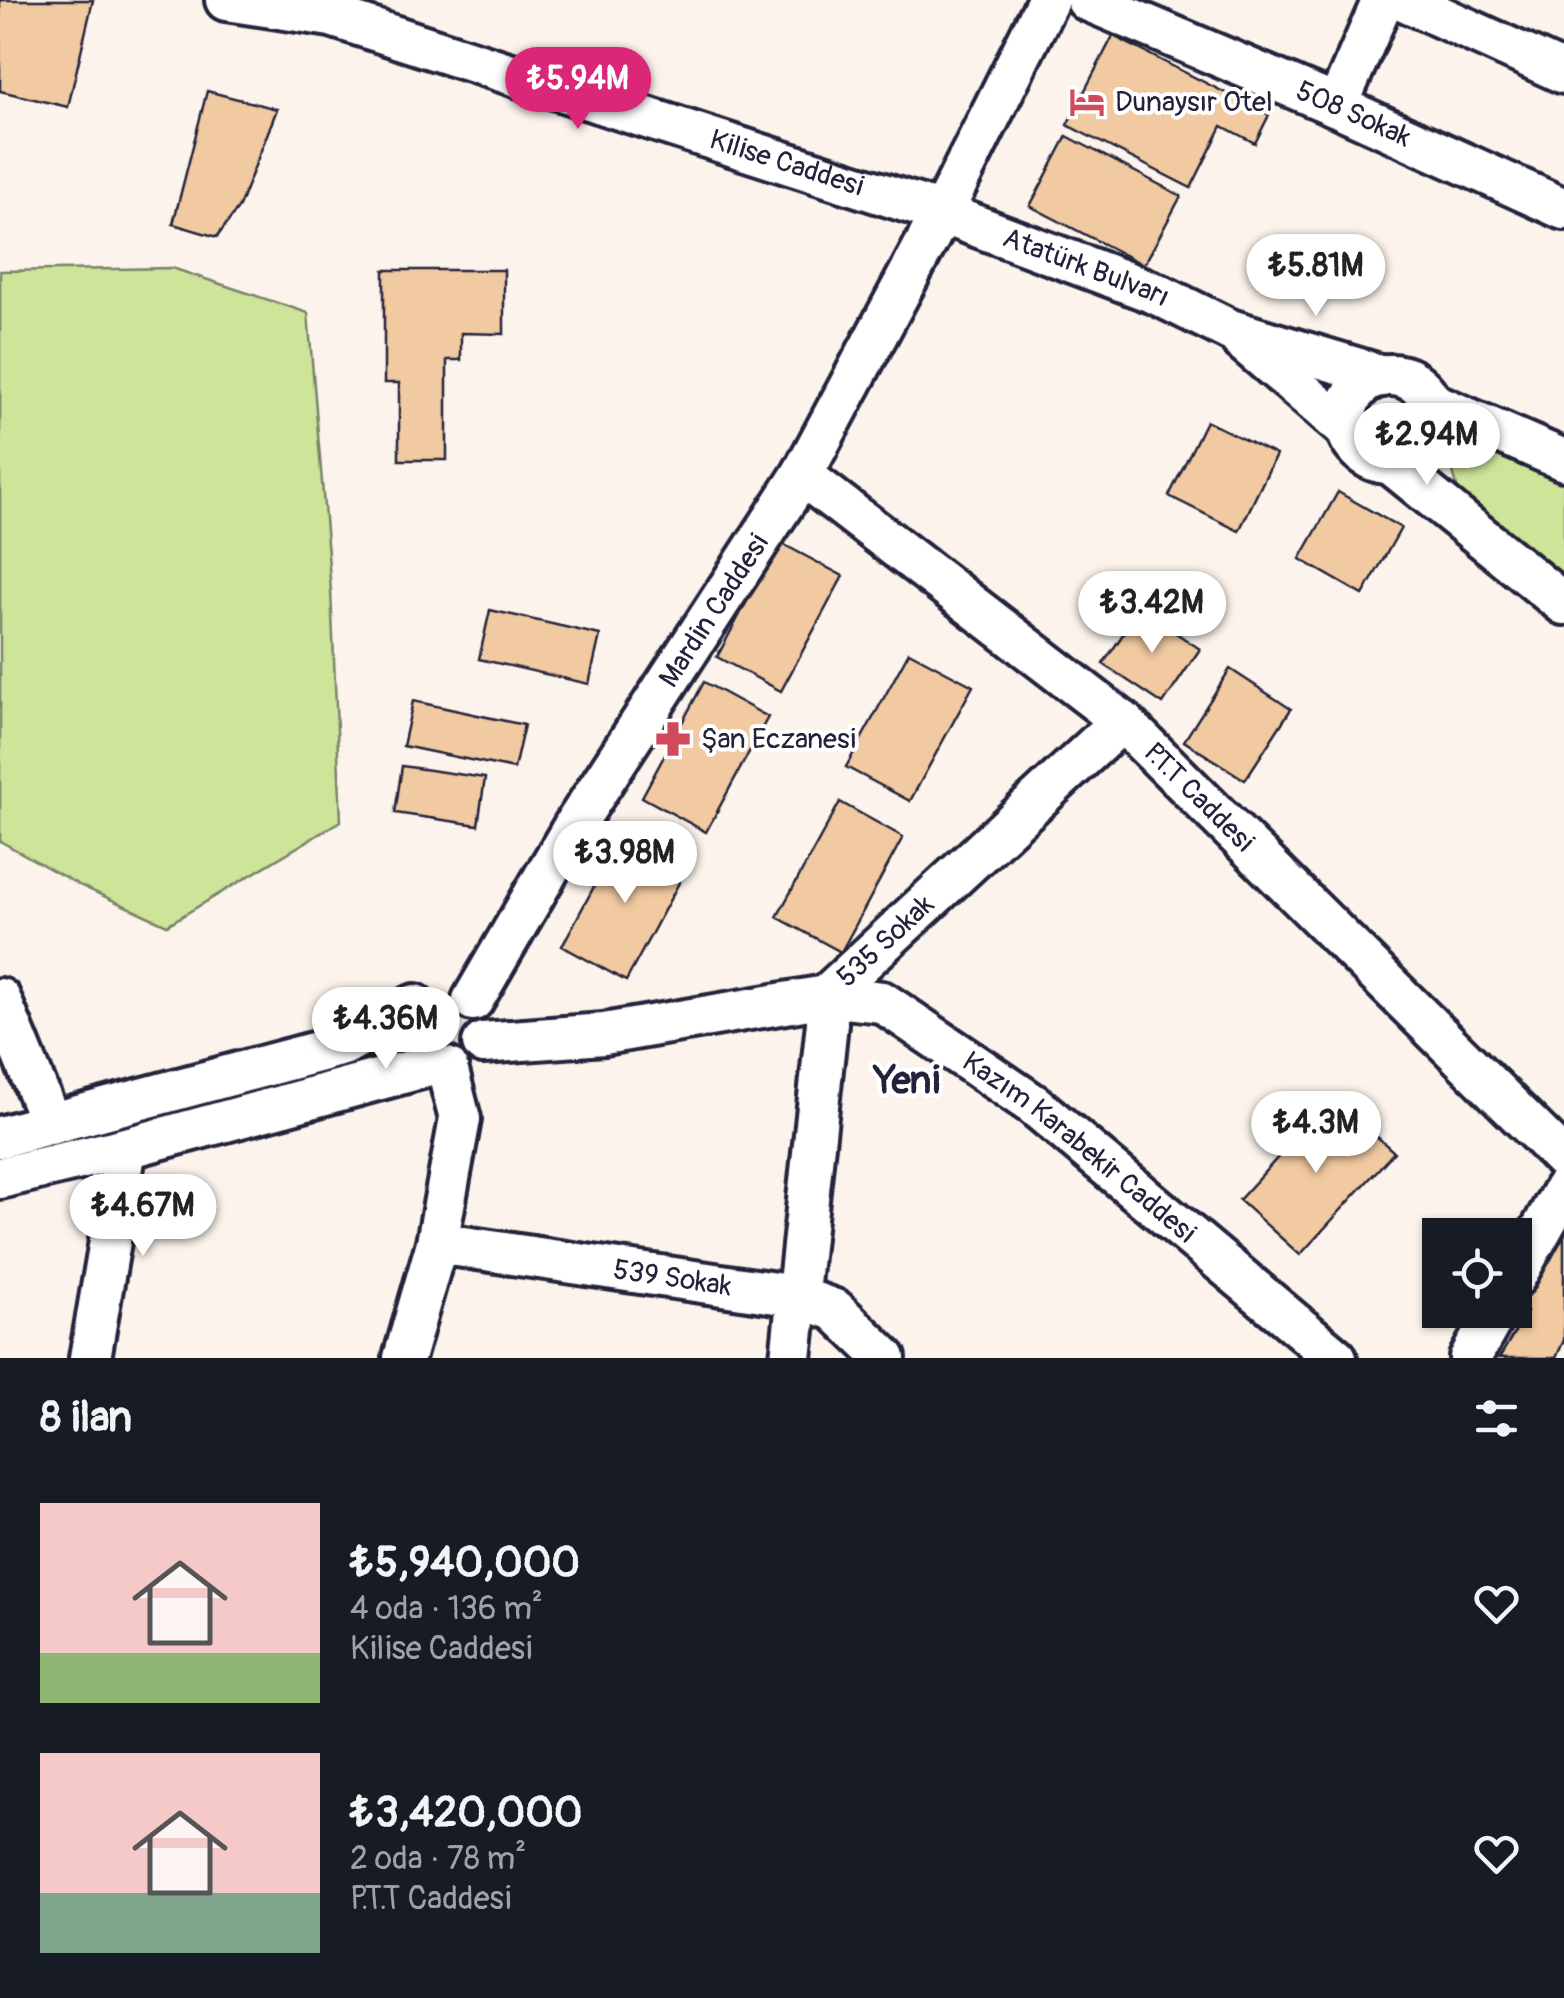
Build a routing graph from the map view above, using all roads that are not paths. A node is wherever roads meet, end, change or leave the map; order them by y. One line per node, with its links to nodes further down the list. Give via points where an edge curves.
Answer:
1 (226, 0): 9 (street, Kilise Caddesi, via 331,16)
2 (1088, 0): 7 (street, 508 Sokak)
3 (1383, 0): 7 (street)
4 (1404, 0): 6 (street)
5 (1039, 3): 9 (street, Mardin Caddesi)
6 (1564, 74)
7 (1337, 106): 8 (street, 508 Sokak)
8 (1564, 209)
9 (942, 212): 10 (street, Atatürk Bulvarı, via 1156,293); 16 (street, Mardin Caddesi)
10 (1230, 330): 11 (street, Atatürk Bulvarı); 13 (street, Atatürk Bulvarı)
11 (1382, 376): 12 (street, Atatürk Bulvarı, via 1410,381); 13 (street, via 1368,380 1349,402)
12 (1430, 402): 14 (street, Atatürk Bulvarı); 15 (street, via 1434,415 1426,443)
13 (1347, 430): 15 (street, Atatürk Bulvarı, via 1363,454)
14 (1564, 460)
15 (1390, 464): 17 (street, Atatürk Bulvarı)
16 (802, 475): 18 (street, P.T.T Caddesi); 21 (street, Mardin Caddesi, via 574,826)
17 (1564, 604)
18 (1122, 721): 19 (street, 535 Sokak); 28 (street, P.T.T Caddesi)
19 (826, 996): 23 (street, Kazım Karabekir Caddesi, via 604,1034); 33 (street, 535 Sokak); 39 (street, Kazım Karabekir Caddesi, via 882,1002 1034,1105)
20 (0, 999): 25 (street)
21 (473, 1000): 22 (street, via 449,989); 23 (street, via 484,1020)
22 (415, 1005): 24 (street, via 408,1039); 25 (street, via 343,1046)
23 (482, 1043): 24 (street, via 468,1060)
24 (440, 1066): 27 (street); 31 (street, via 460,1118)
25 (51, 1124): 26 (street)
26 (0, 1137)
27 (126, 1148): 29 (street); 35 (street)
28 (1564, 1159)
29 (0, 1178)
30 (1564, 1189): 32 (street)
31 (437, 1243): 33 (street, 539 Sokak); 36 (street)
32 (1532, 1246)
33 (796, 1296): 37 (street, 535 Sokak); 38 (street, 539 Sokak, via 835,1310)
34 (1487, 1328): 40 (street)
35 (90, 1358)
36 (404, 1358)
37 (791, 1358)
38 (885, 1358)
39 (1336, 1358)
40 (1470, 1358)

